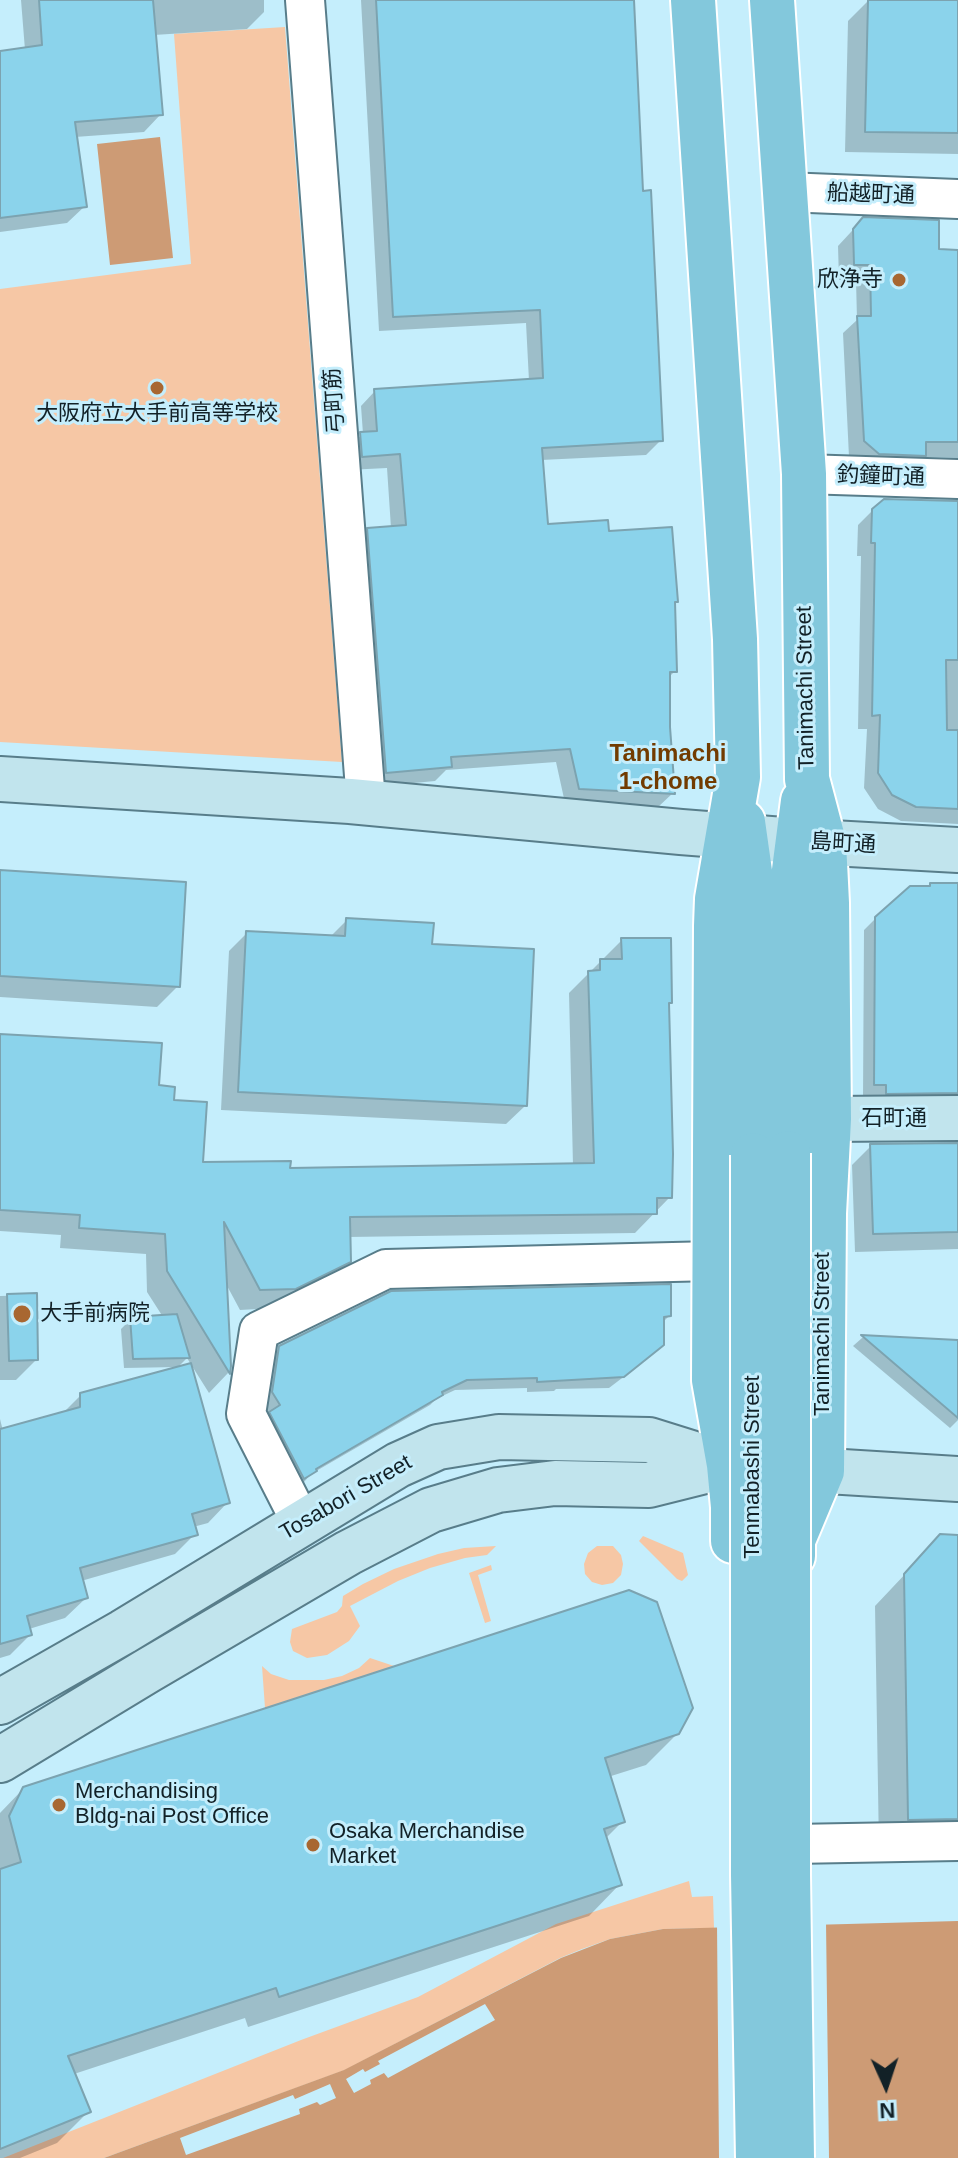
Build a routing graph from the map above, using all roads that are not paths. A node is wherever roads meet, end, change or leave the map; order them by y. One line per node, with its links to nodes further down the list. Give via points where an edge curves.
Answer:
1 (305, 0): 10 (street, 弓町筋)
2 (693, 0): 11 (main road, via 735,639)
3 (772, 0): 4 (main road, Tanimachi Street)
4 (785, 192): 5 (street, 船越町通); 6 (main road, Tanimachi Street)
5 (958, 199)
6 (804, 474): 7 (street, 釣鐘町通); 9 (main road, Tanimachi Street)
7 (958, 479)
8 (0, 779): 10 (main road, 島町通)
9 (807, 779): 12 (main road, Tenmabashi Street)
10 (366, 802): 11 (main road, 島町通)
11 (737, 836): 12 (main road, 島町通); 16 (main road, Tenmabashi Street, via 754,900); 17 (main road, via 717,899)
12 (810, 842): 13 (main road, 島町通); 15 (main road, Tanimachi Street); 16 (main road, Tenmabashi Street, via 790,901)
13 (958, 850)
14 (958, 1118): 15 (main road, 石町通)
15 (829, 1119): 19 (main road, Tanimachi Street)
16 (770, 1154): 27 (main road, Tenmabashi Street, bridge, via 753,1875); 28 (main road, Tenmabashi Street, bridge)
17 (714, 1261): 18 (main road, via 714,1380); 21 (street, via 386,1269 259,1331 246,1414)
18 (729, 1465): 19 (main road, Tosabori Street); 21 (main road, Tosabori Street, via 649,1440 499,1437 438,1447); 23 (main road, Tosabori Street, via 649,1485 555,1483 498,1490 431,1510 348,1553); 26 (main road, Tenmabashi Street)
19 (822, 1471): 20 (main road, Tosabori Street); 25 (main road, Tenmabashi Street, via 793,1540)
20 (958, 1479)
21 (301, 1522): 22 (main road, Tosabori Street)
22 (0, 1702)
23 (0, 1760)
24 (958, 1841): 25 (street)
25 (793, 1844): 28 (main road, Tenmabashi Street, bridge)
26 (750, 2158)
27 (758, 2158)
28 (795, 2158)

